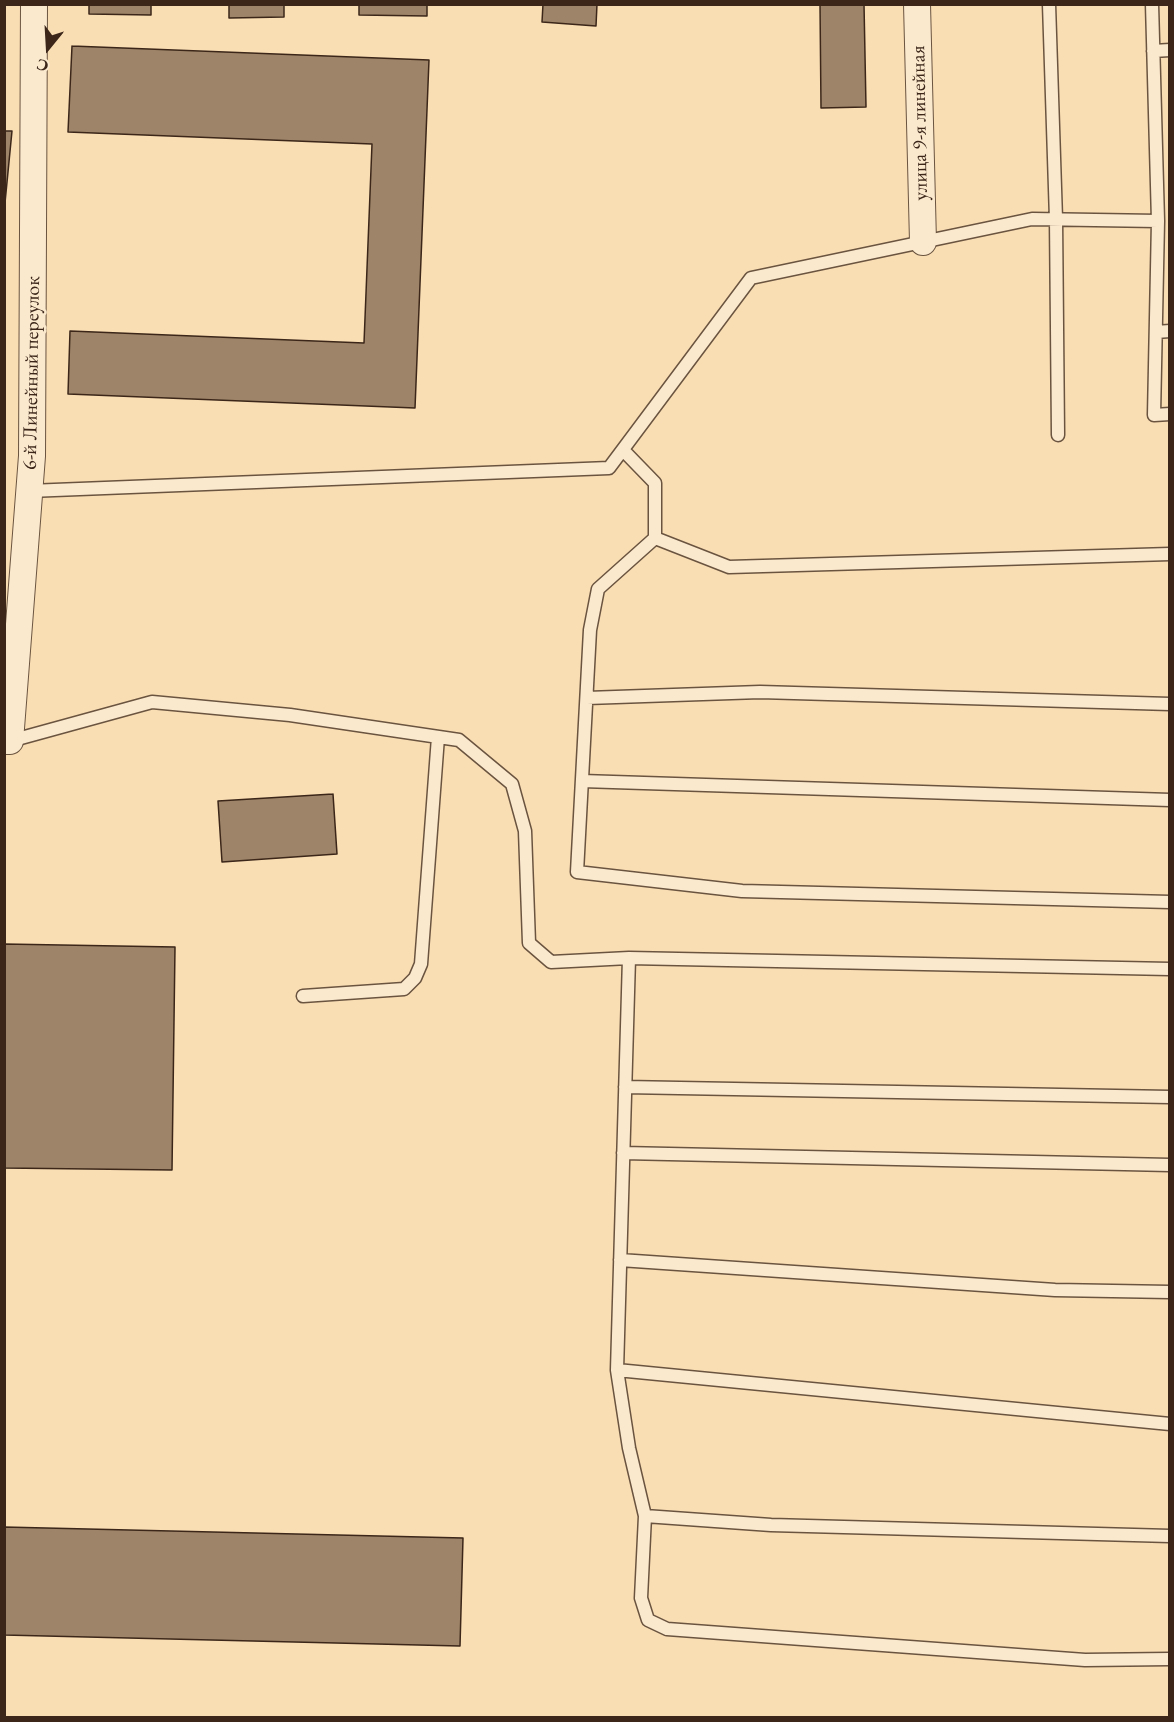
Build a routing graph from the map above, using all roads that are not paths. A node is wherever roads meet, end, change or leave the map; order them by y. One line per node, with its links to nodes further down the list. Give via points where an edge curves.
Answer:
1 (34, 4): 18 (street, 6-й Линейный переулок)
2 (917, 4): 11 (street, улица 9-я линейная)
3 (1048, 4): 9 (lane)
4 (1152, 4): 6 (lane)
5 (1170, 50): 6 (lane)
6 (1153, 51): 7 (lane)
7 (1156, 147): 8 (lane); 10 (lane)
8 (1170, 147)
9 (1056, 219): 10 (lane); 11 (lane, via 1032,219); 16 (lane)
10 (1158, 221): 12 (lane)
11 (923, 242): 17 (lane, via 751,279)
12 (1163, 245): 13 (lane)
13 (1156, 332): 14 (lane); 15 (lane, via 1154,415)
14 (1170, 332)
15 (1170, 414)
16 (1058, 435)
17 (623, 450): 18 (lane, via 609,468); 19 (lane, via 655,483)
18 (29, 491): 24 (street, 6-й Линейный переулок)
19 (655, 538): 20 (lane, via 729,567); 21 (lane, via 598,589 590,630)
20 (1170, 554)
21 (587, 698): 22 (lane, via 760,692); 25 (lane)
22 (1170, 704)
23 (438, 737): 24 (lane, via 290,715 152,702); 28 (lane, via 459,740 512,784 525,831 529,943 551,962); 30 (lane, via 421,964 415,978 404,989)
24 (7, 741)
25 (582, 781): 26 (lane); 27 (lane, via 577,872 742,891)
26 (1170, 800)
27 (1170, 902)
28 (629, 958): 29 (lane); 31 (lane)
29 (1170, 969)
30 (303, 996)
31 (625, 1087): 32 (lane); 33 (lane)
32 (1170, 1097)
33 (623, 1153): 34 (lane); 35 (lane)
34 (1170, 1165)
35 (620, 1260): 36 (lane, via 1055,1290); 37 (lane)
36 (1170, 1292)
37 (617, 1370): 38 (lane); 39 (lane)
38 (1170, 1424)
39 (645, 1516): 40 (lane, via 771,1525); 41 (lane, via 641,1598 648,1620 667,1629 1085,1660)
40 (1170, 1536)
41 (1170, 1659)

